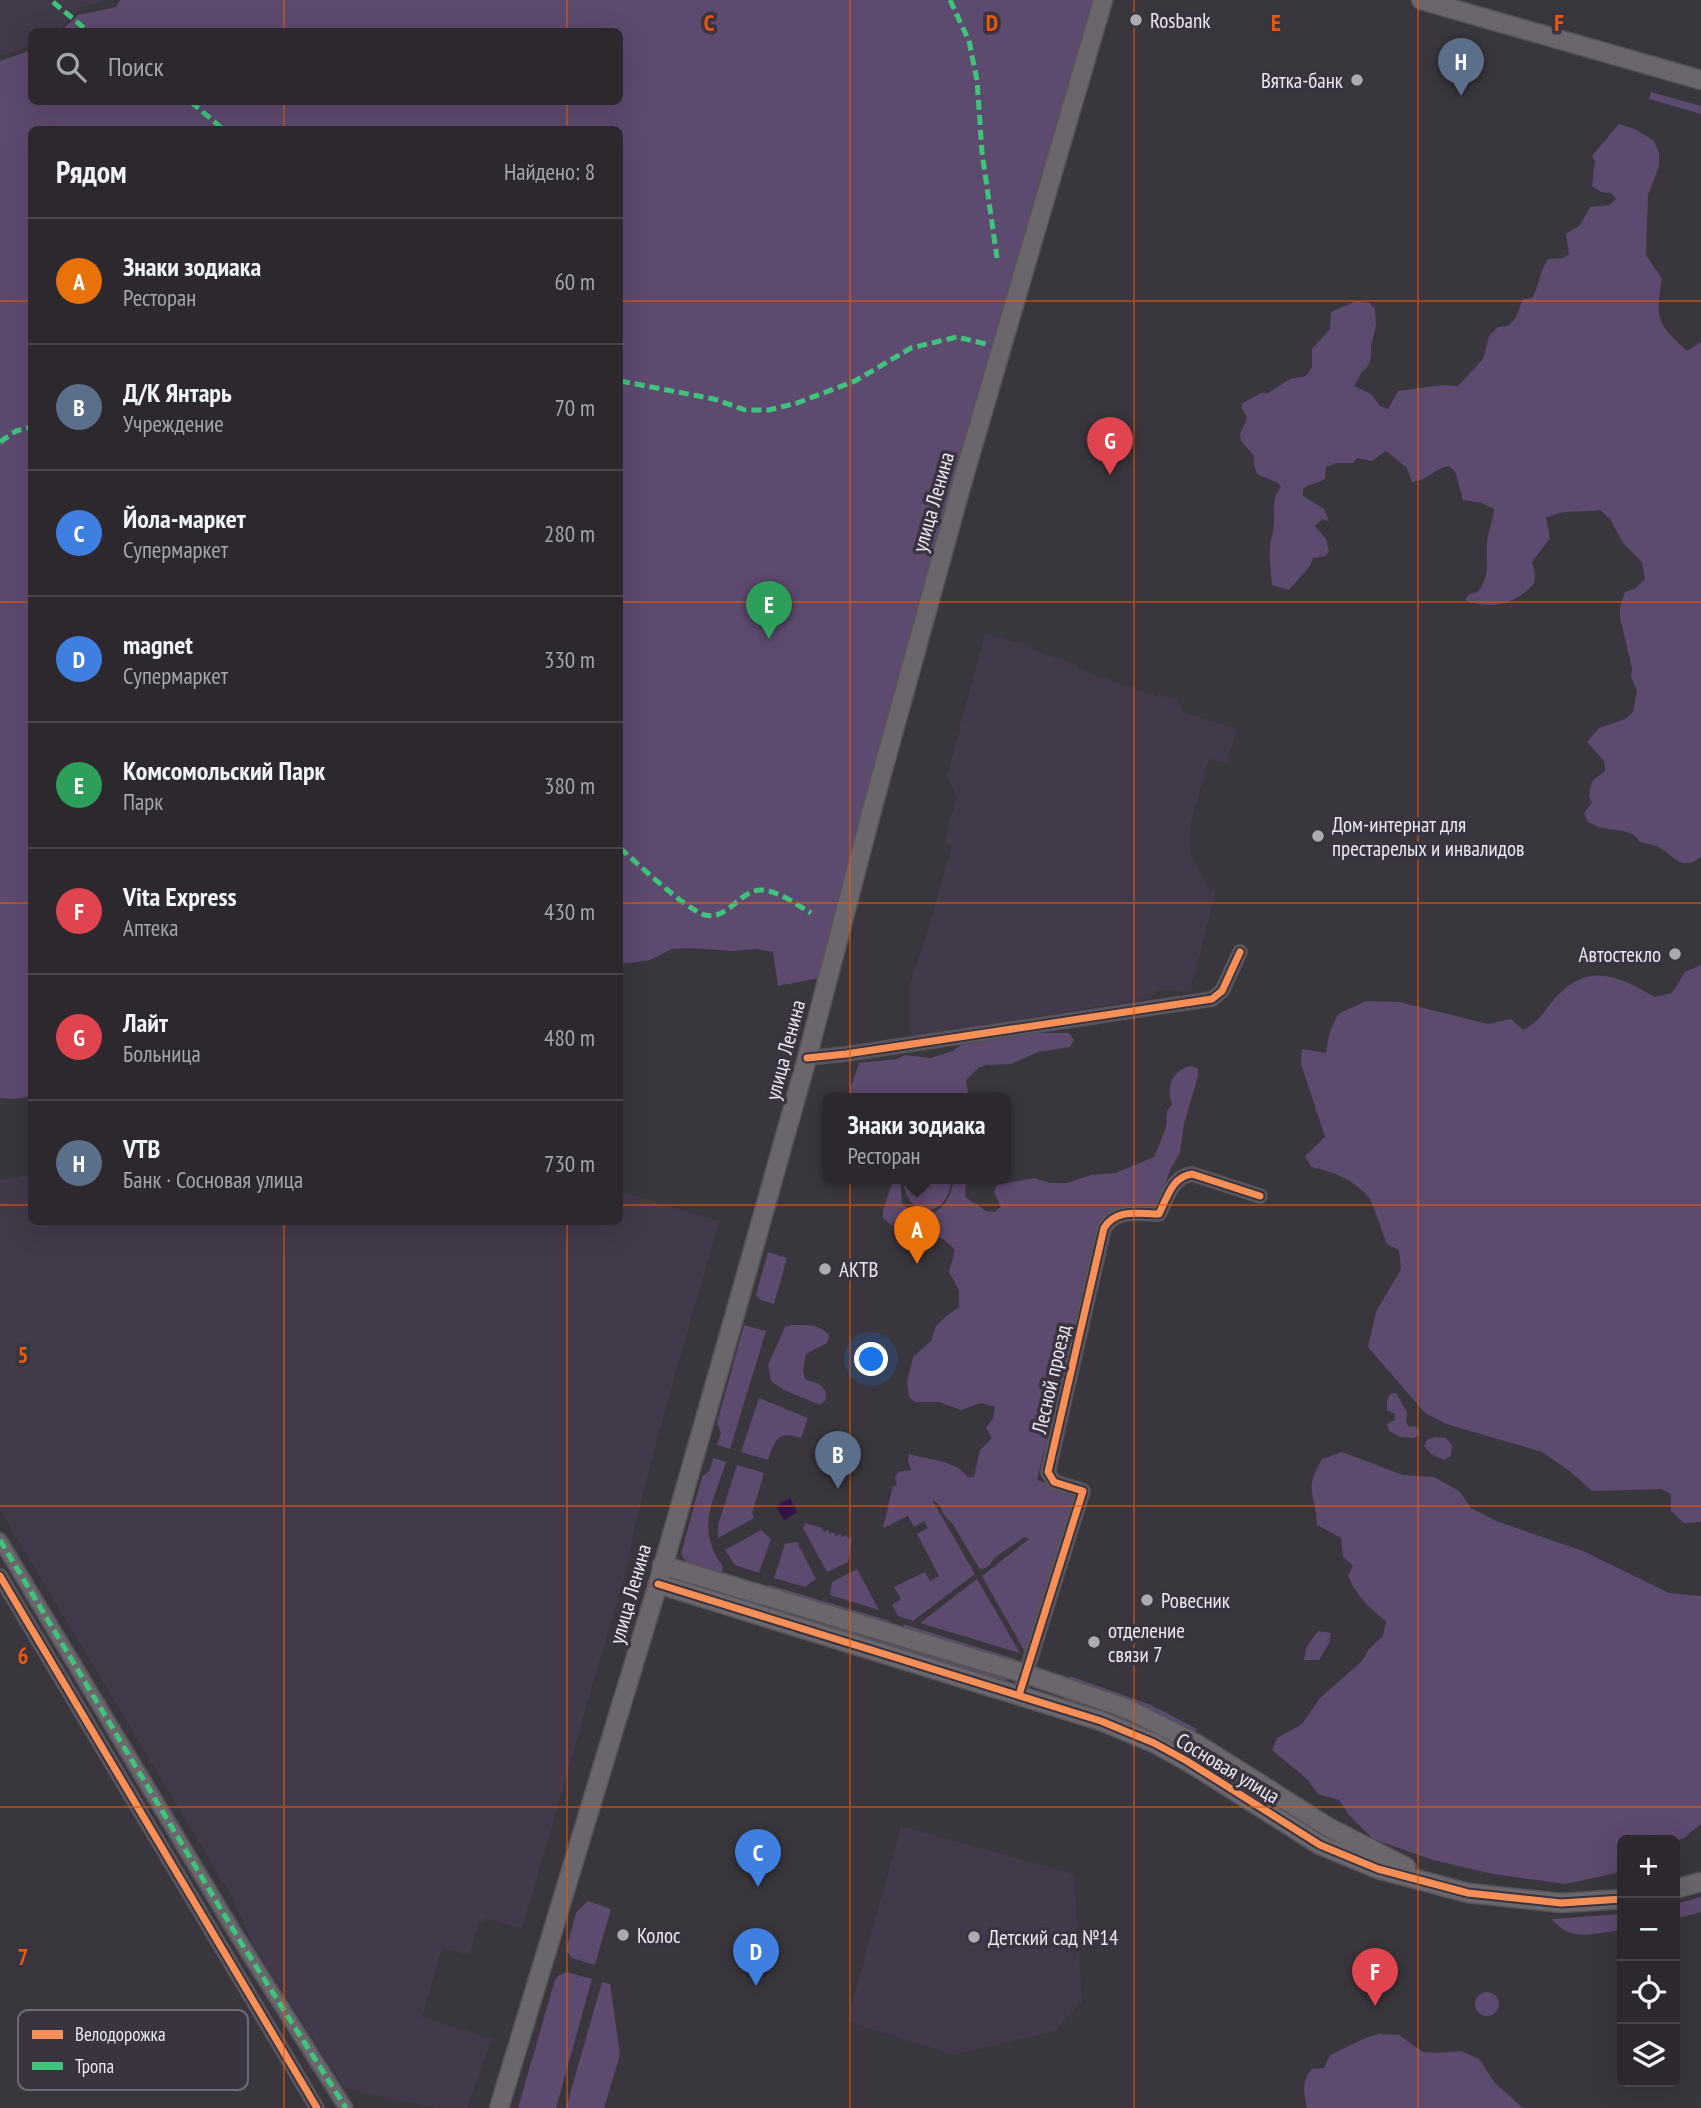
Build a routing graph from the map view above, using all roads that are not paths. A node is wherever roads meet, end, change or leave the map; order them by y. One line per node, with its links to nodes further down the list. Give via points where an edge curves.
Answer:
1 (1103, 0): 5 (street, улица Ленина, via 960,489)
2 (1421, 0): 3 (street)
3 (1701, 80)
4 (1240, 952): 5 (street, via 1222,991 1212,999)
5 (807, 1058): 8 (street, улица Ленина)
6 (1260, 1196): 11 (street, Лесной проезд, via 1192,1174 1182,1175 1159,1214 1116,1215 1104,1228 1048,1472 1054,1482 1083,1491)
7 (0, 1540): 18 (street, via 240,1941)
8 (662, 1564): 10 (street, улица Ленина); 11 (street, Сосновая улица)
9 (0, 1576): 17 (street)
10 (658, 1584): 12 (street, Сосновая улица); 19 (street, улица Ленина)
11 (1026, 1674): 12 (street, Лесной проезд); 15 (street, Сосновая улица, via 1162,1725 1356,1843)
12 (1019, 1695): 15 (street, Сосновая улица, via 1101,1721 1154,1744 1320,1845 1378,1869)
13 (1701, 1882): 14 (street)
14 (1680, 1888)
15 (1468, 1893): 16 (street, Сосновая улица, via 1561,1903)
16 (1617, 1899)
17 (317, 2108)
18 (346, 2108)
19 (499, 2108)

